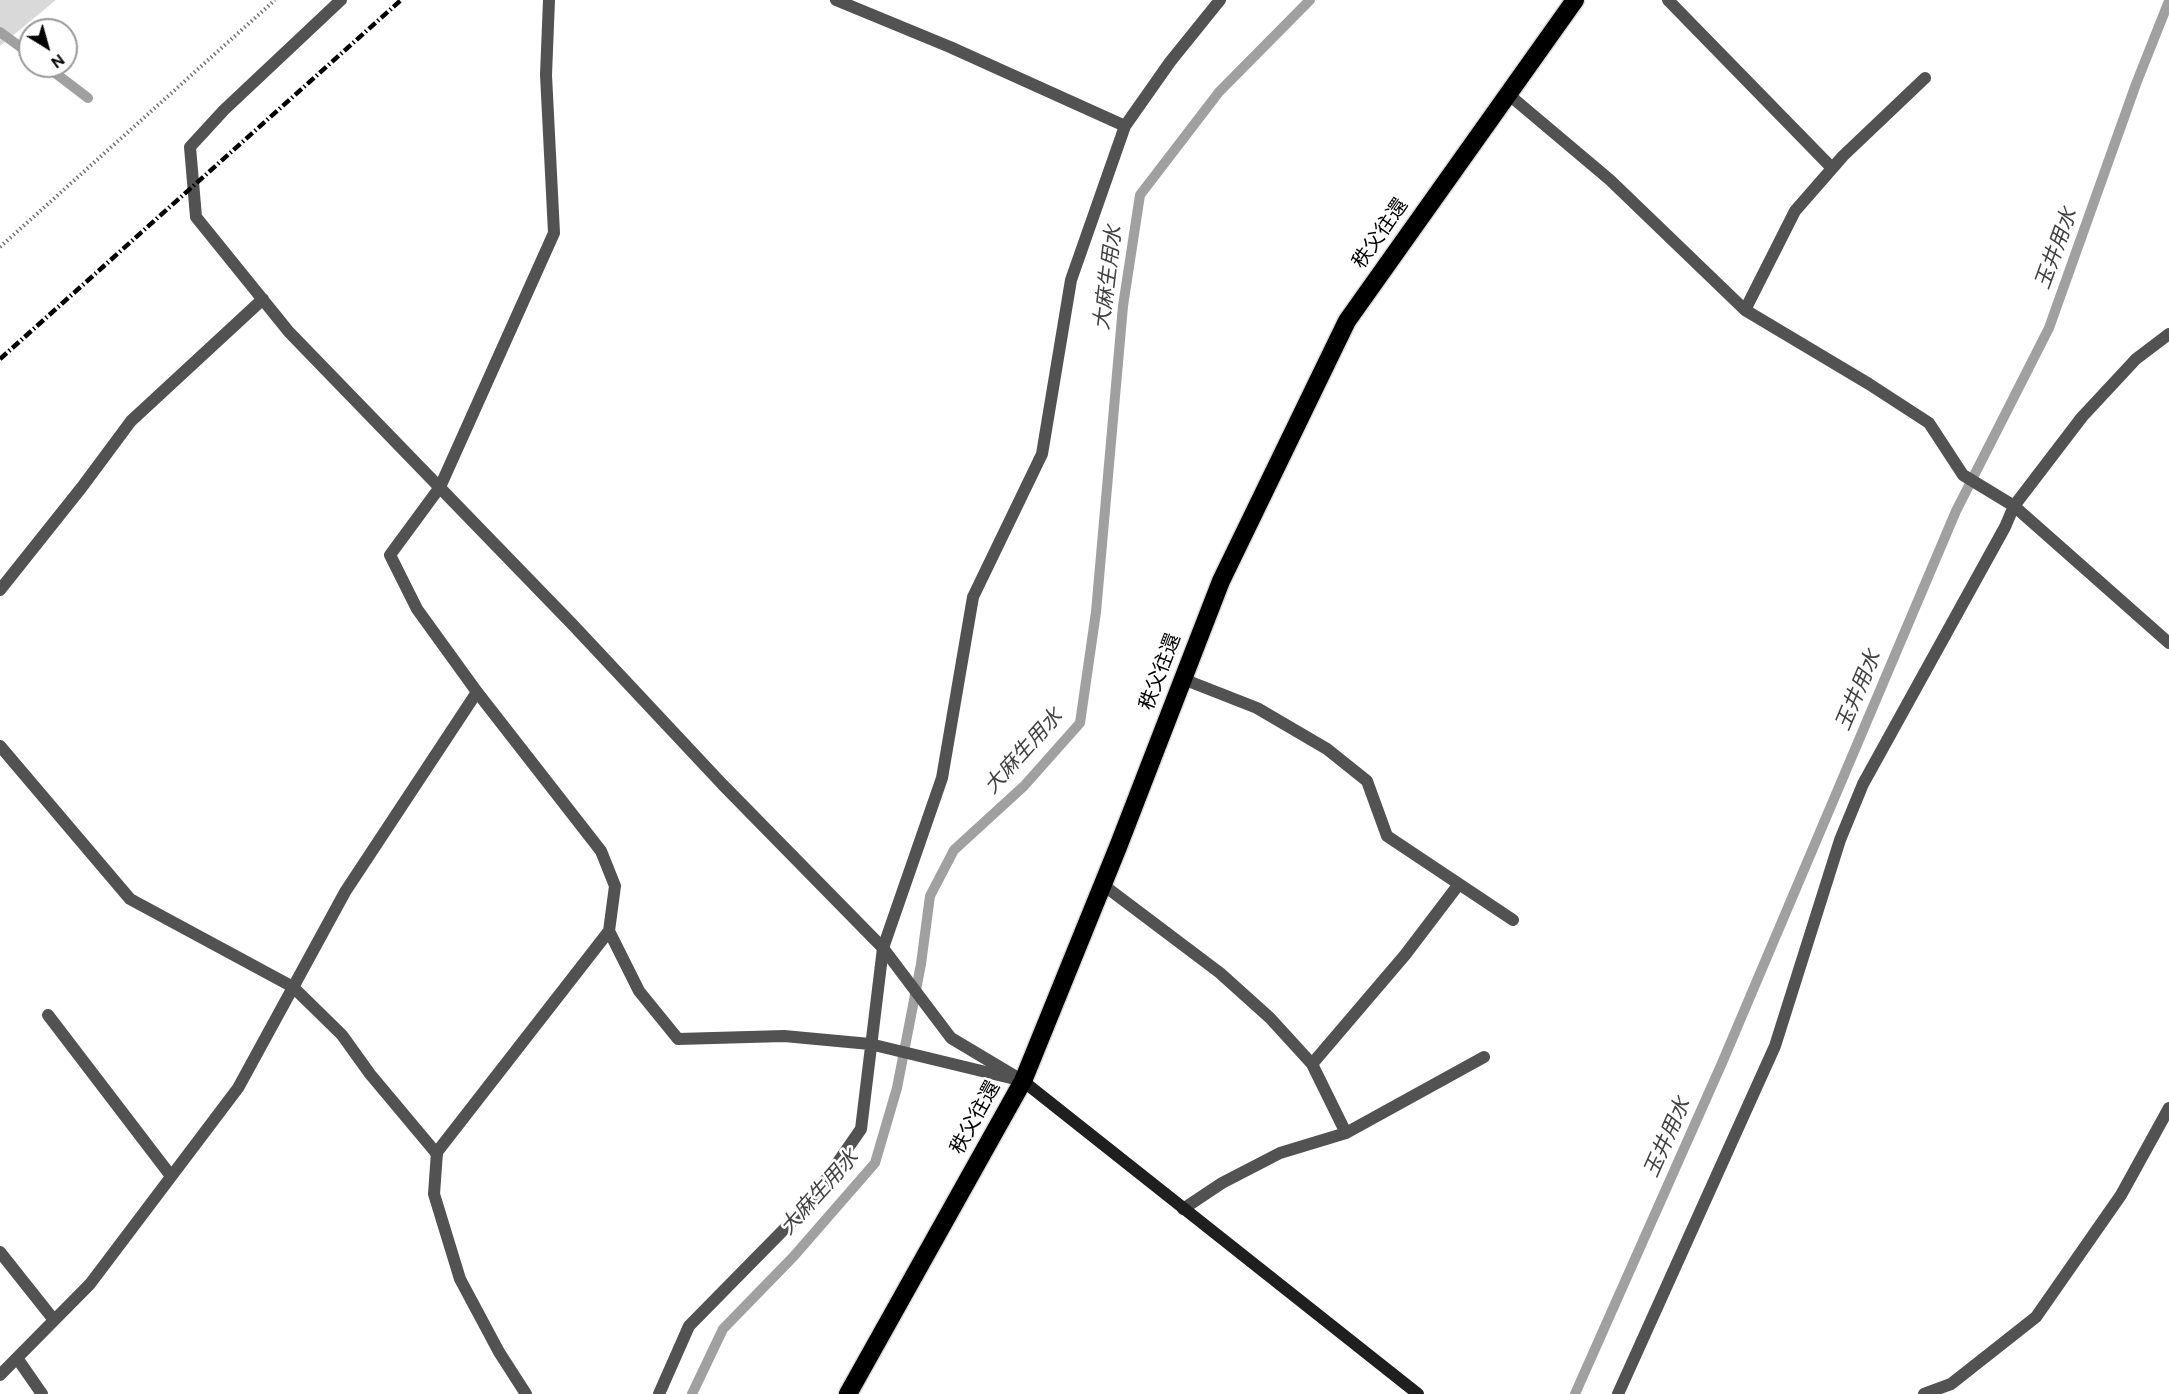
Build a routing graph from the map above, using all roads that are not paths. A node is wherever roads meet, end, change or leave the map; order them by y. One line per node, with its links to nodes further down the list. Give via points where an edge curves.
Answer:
1 (341, 0): 11 (street, via 189,147 196,217)
2 (549, 0): 14 (street, via 546,75 554,233)
3 (836, 0): 9 (street)
4 (1220, 0): 9 (street)
5 (1575, 0): 8 (highway, 秩父往還)
6 (1668, 0): 10 (street)
7 (1925, 78): 10 (street)
8 (1508, 94): 12 (street, via 1610,180); 18 (highway, 秩父往還, via 1347,321 1221,581)
9 (1125, 126): 25 (street, via 1071,280 1042,454 973,597 942,778)
10 (1833, 168): 12 (street, via 1795,211)
11 (263, 299): 14 (street, via 289,332); 16 (street, via 131,421)
12 (1745, 310): 15 (street, via 1929,423 1963,475)
13 (2169, 334): 15 (street, via 2136,359 2082,417)
14 (440, 487): 19 (street, via 390,555 417,609); 25 (street)
15 (2014, 506): 17 (street); 46 (street, via 1863,784 1840,840 1775,1046)
16 (0, 590)
17 (2169, 643)
18 (1183, 679): 21 (highway, 秩父往還); 22 (street, via 1257,708 1327,749 1367,781 1387,836)
19 (477, 692): 24 (street, via 600,851 615,886); 26 (street, via 345,892)
20 (0, 747): 26 (street, via 130,899)
21 (1102, 884): 30 (street, via 1220,973 1270,1018); 31 (highway, 秩父往還)
22 (1459, 884): 23 (street); 30 (street, via 1405,955)
23 (1514, 920)
24 (609, 931): 28 (street, via 639,991 678,1039 784,1036); 34 (street)
25 (883, 948): 28 (street); 31 (street, via 951,1038)
26 (293, 987): 34 (street, via 342,1035); 35 (street, via 237,1089)
27 (48, 1015): 35 (street)
28 (870, 1044): 31 (street); 43 (street, via 861,1129 809,1204 689,1326)
29 (1484, 1057): 33 (street)
30 (1312, 1064): 33 (street)
31 (1023, 1081): 36 (street); 44 (highway, 秩父往還)
32 (2169, 1108): 47 (street, via 2121,1196 2036,1317 1951,1384)
33 (1346, 1133): 36 (street, via 1280,1153 1222,1183)
34 (437, 1154): 42 (street, via 434,1194 460,1279)
35 (171, 1176): 38 (street, via 90,1284)
36 (1183, 1209): 45 (street)
37 (0, 1252): 38 (street)
38 (54, 1320): 39 (street)
39 (16, 1358): 40 (street); 41 (street)
40 (0, 1375)
41 (42, 1394)
42 (526, 1394)
43 (659, 1394)
44 (848, 1394)
45 (1418, 1394)
46 (1618, 1394)
47 (1924, 1394)

